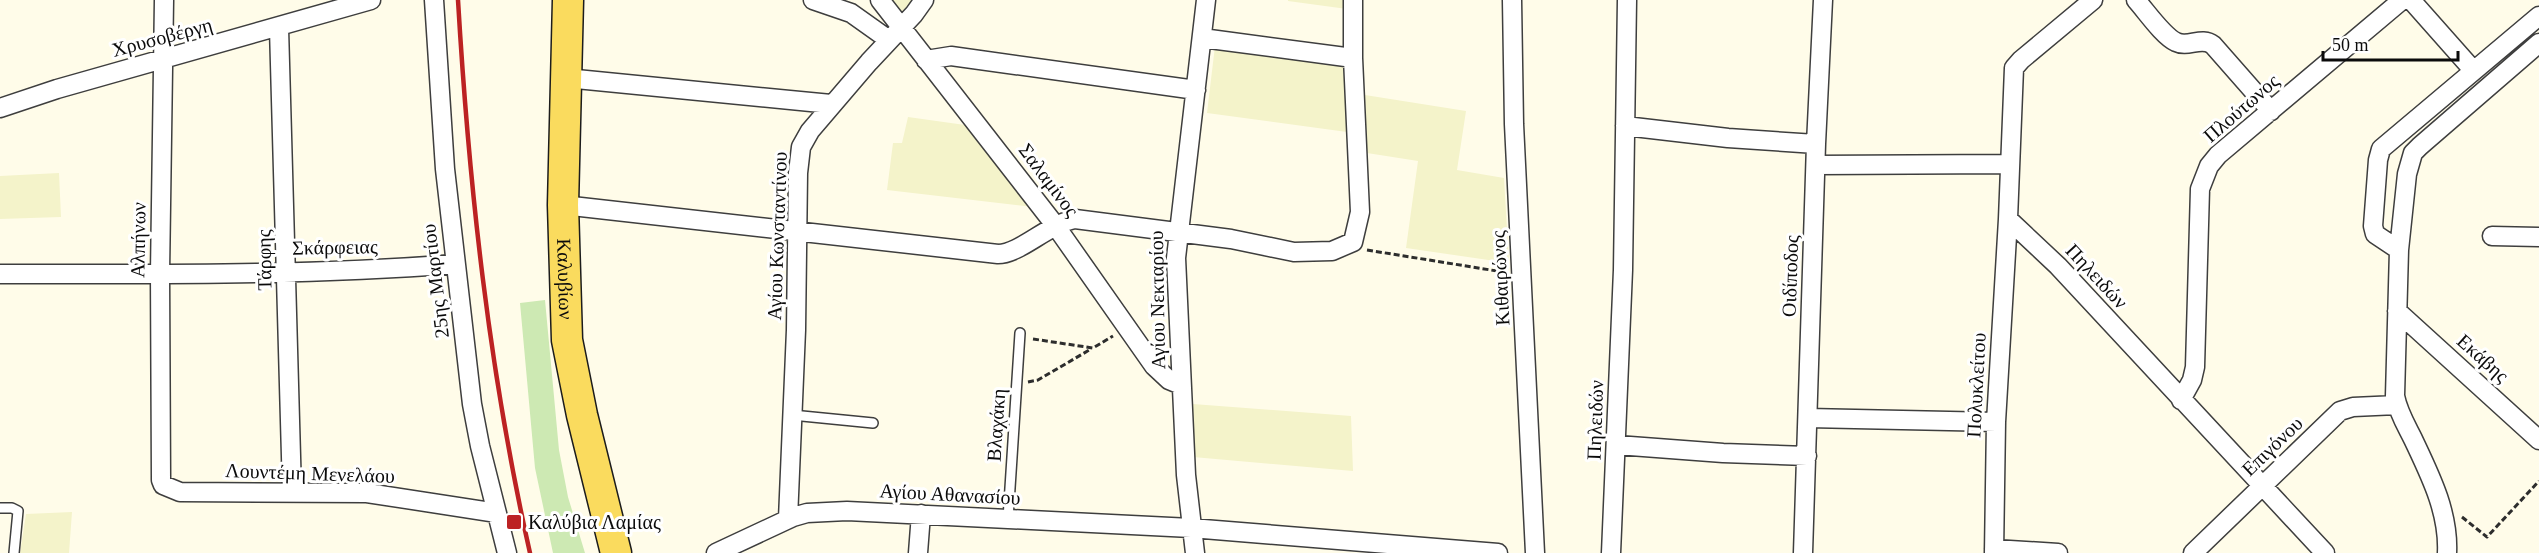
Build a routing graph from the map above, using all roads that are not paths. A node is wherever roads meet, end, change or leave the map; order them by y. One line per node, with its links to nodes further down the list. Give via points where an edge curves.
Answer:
1 (164, 0): 23 (street, Αλπήνων)
2 (371, 0): 18 (street, Χρυσοβέργη)
3 (434, 0): 43 (street, 25ης Μαρτίου)
4 (568, 0): 26 (main road, Καλυβίων)
5 (813, 0): 19 (street)
6 (880, 0): 19 (street, Σαλαμίνος)
7 (924, 0): 19 (street, Αγίου Κωνσταντίνου)
8 (1206, 0): 20 (street, Αγίου Νεκταρίου)
9 (1353, 0): 22 (street)
10 (1512, 0): 75 (street, Κιθαιρώνος, via 1514,124)
11 (1627, 0): 31 (street, Πηλειδών)
12 (1823, 0): 32 (street, Οιδίποδος)
13 (2093, 0): 33 (street, via 2014,68)
14 (2136, 0): 30 (street, via 2174,41 2213,45)
15 (2402, 0): 30 (street, Πλούτωνος)
16 (2411, 0): 25 (street)
17 (2539, 16): 25 (street)
18 (279, 27): 23 (street, Χρυσοβέργη); 44 (street, Τάρφης)
19 (895, 34): 24 (street, Σαλαμίνος); 28 (street, Αγίου Κωνσταντίνου)
20 (1202, 38): 22 (street); 27 (street, Αγίου Νεκταρίου)
21 (2539, 43): 42 (street, via 2413,153)
22 (1353, 58): 39 (street, via 1360,212 1351,244 1332,251 1294,252)
23 (163, 60): 29 (street, Χρυσοβέργη); 45 (street, Αλπήνων)
24 (927, 60): 27 (street, via 951,56); 37 (street, Σαλαμίνος)
25 (2473, 70): 42 (street, via 2381,149 2373,226 2375,234)
26 (566, 78): 28 (street); 35 (main road, Καλυβίων)
27 (1196, 90): 39 (street, Αγίου Νεκταρίου)
28 (831, 104): 38 (street, Αγίου Κωνσταντίνου, via 801,147)
29 (0, 108)
30 (2271, 111): 50 (street, Πλούτωνος, via 2213,160 2204,176 2200,189 2196,355 2192,380)
31 (1625, 126): 32 (street); 57 (street, Πηλειδών)
32 (1816, 144): 34 (street, Οιδίποδος)
33 (2009, 164): 34 (street); 36 (street)
34 (1816, 165): 53 (street, Οιδίποδος)
35 (562, 205): 38 (street); 71 (main road, Καλυβίων, via 569,356)
36 (2008, 219): 50 (street, Πηλειδών, via 2058,266); 54 (street, Πολυκλείτου)
37 (1055, 225): 38 (street, via 1002,254); 39 (street, via 1075,219); 49 (street, Σαλαμίνος, via 1161,374)
38 (797, 231): 52 (street, Αγίου Κωνσταντίνου)
39 (1178, 233): 49 (street, Αγίου Νεκταρίου, via 1176,284)
40 (2492, 236): 41 (street)
41 (2539, 237)
42 (2399, 250): 47 (street)
43 (455, 264): 44 (street, Σκάρφειας); 63 (street, 25ης Μαρτίου, via 472,404)
44 (287, 270): 45 (street, Σκάρφειας); 61 (street, Τάρφης, via 286,361)
45 (160, 273): 46 (street, Σκάρφειας); 59 (street, Αλπήνων)
46 (0, 274)
47 (2397, 311): 51 (street); 56 (street, Εκάβης)
48 (1020, 337): 66 (lane, Βλαχάκη)
49 (1181, 385): 67 (street, Αγίου Νεκταρίου)
50 (2181, 400): 60 (street, Πηλειδών)
51 (2397, 405): 60 (street, Επιγόνου, via 2340,411); 81 (street, via 2431,478 2448,538)
52 (792, 415): 55 (lane); 65 (street, Αγίου Κωνσταντίνου)
53 (1808, 418): 54 (street); 58 (street, Οιδίποδος)
54 (1996, 422): 68 (street, Πολυκλείτου)
55 (873, 423)
56 (2539, 440)
57 (1617, 445): 58 (street); 76 (street, Πηλειδών)
58 (1807, 456): 77 (street, Οιδίποδος)
59 (161, 480): 61 (street, Λουντέμη Μενελάου, via 163,485 180,492)
60 (2261, 487): 79 (street, Επιγόνου); 80 (street, Πηλειδών)
61 (292, 492): 63 (street, Λουντέμη Μενελάου, via 367,493)
62 (0, 508): 69 (lane, via 18,511)
63 (497, 513): 70 (street, 25ης Μαρτίου)
64 (921, 514): 65 (street, Αγίου Αθανασίου, via 847,511 807,513); 66 (street, Αγίου Αθανασίου); 73 (street)
65 (788, 519): 72 (street, Αγίου Αθανασίου)
66 (1008, 519): 67 (street, Αγίου Αθανασίου)
67 (1196, 545): 74 (street, Αγίου Αθανασίου)
68 (1994, 551): 78 (street)
69 (14, 553)
70 (507, 553)
71 (616, 553)
72 (716, 553)
73 (918, 553)
74 (1498, 553)
75 (1535, 553)
76 (1611, 553)
77 (1803, 553)
78 (2058, 553)
79 (2193, 553)
80 (2325, 553)
81 (2447, 553)

